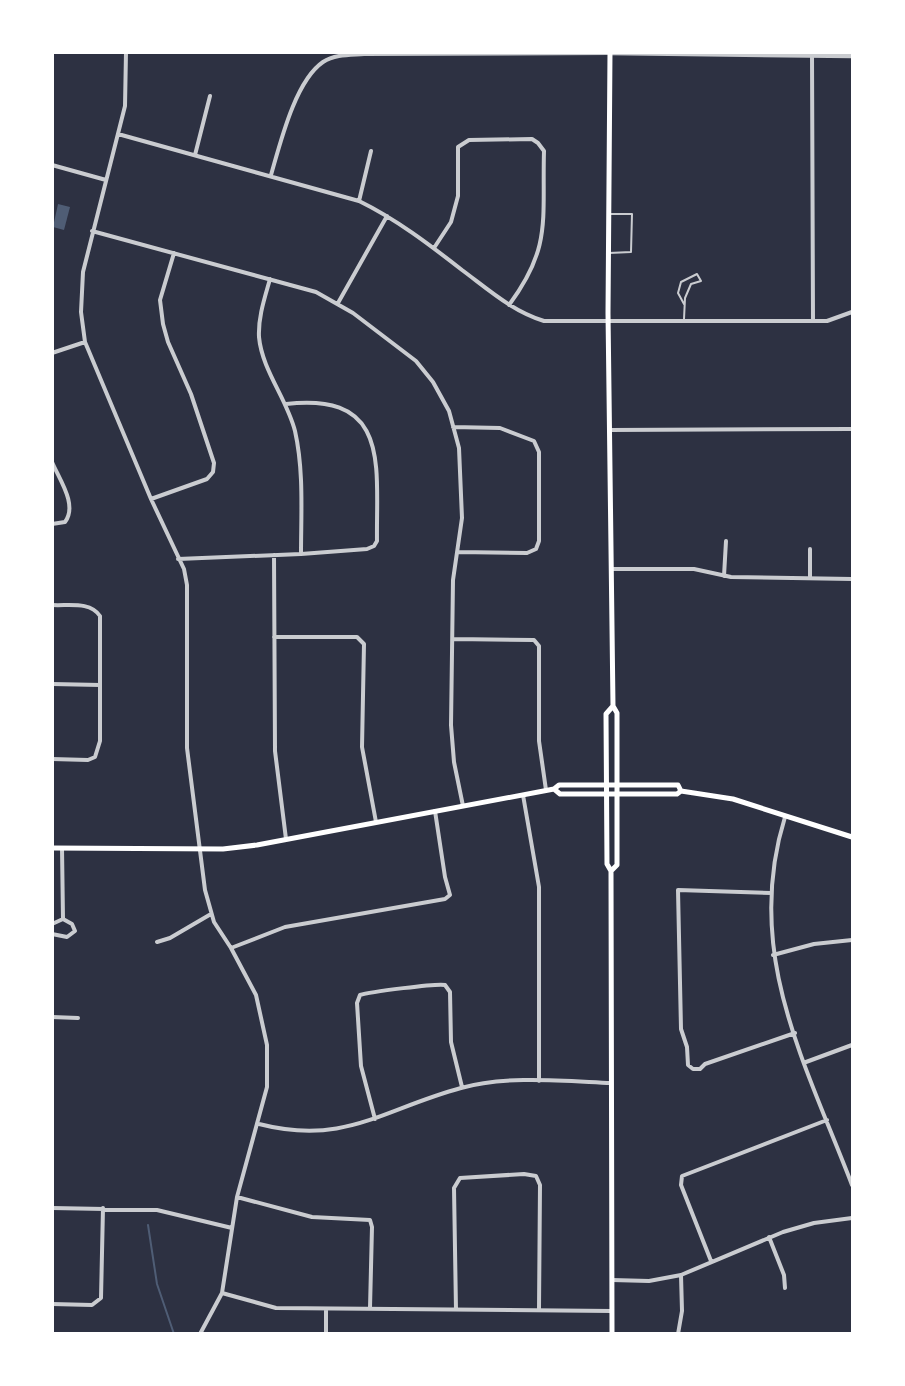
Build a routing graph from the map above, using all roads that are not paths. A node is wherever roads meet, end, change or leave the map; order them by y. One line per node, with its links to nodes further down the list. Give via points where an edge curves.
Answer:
1 (126, 52): 6 (street, via 125,106)
2 (610, 53): 3 (street); 10 (street, via 333,57 307,80 284,130); 13 (main road)
3 (812, 55): 4 (street); 26 (street)
4 (852, 56)
5 (210, 96): 8 (street)
6 (118, 134): 8 (street); 11 (street)
7 (371, 151): 12 (street)
8 (195, 155): 10 (street)
9 (52, 165): 11 (street)
10 (271, 175): 12 (street)
11 (106, 180): 15 (street)
12 (358, 201): 14 (street)
13 (609, 214): 18 (main road); 18 (lane, via 632,214 631,252)
14 (387, 216): 16 (street); 20 (street)
15 (92, 231): 17 (street); 27 (street, via 81,284)
16 (434, 248): 22 (street); 22 (street, via 451,222 458,196 458,147 469,140 532,139 538,143 544,151 541,245 526,281)
17 (174, 253): 19 (street); 34 (street, via 160,300 163,324 214,463 207,479)
18 (609, 253): 25 (main road)
19 (270, 279): 20 (street, via 316,292); 29 (street, via 259,338)
20 (338, 303): 30 (street, via 416,361 433,381)
21 (684, 304): 21 (lane, via 678,293 681,282 697,274 701,281 687,288); 24 (lane)
22 (509, 305): 25 (street, via 544,321)
23 (852, 312): 26 (street, via 827,321)
24 (684, 320): 25 (street); 26 (street)
25 (608, 321): 32 (main road)
26 (813, 321)
27 (85, 342): 28 (street); 34 (street)
28 (52, 353)
29 (286, 404): 39 (street, via 300,460); 39 (street, via 311,401 333,405 362,421 372,439 376,461 374,546)
30 (453, 427): 38 (street, via 459,448 461,498); 38 (street, via 500,428 534,441 539,452 536,549 527,553)
31 (852, 429): 32 (street)
32 (610, 430): 42 (main road)
33 (52, 462): 35 (street, via 70,504 65,522)
34 (151, 499): 41 (street)
35 (52, 524)
36 (726, 541): 43 (street)
37 (810, 549): 44 (street)
38 (458, 552): 48 (street, via 453,580)
39 (301, 554): 40 (street)
40 (274, 555): 41 (street); 47 (street)
41 (178, 558): 69 (street, via 187,585 186,742)
42 (611, 568): 43 (street, via 694,569); 51 (main road)
43 (724, 576): 44 (street)
44 (810, 577): 45 (street)
45 (852, 579)
46 (52, 605): 50 (street, via 87,606 100,616)
47 (274, 637): 64 (street, via 362,639 362,747); 66 (street, via 275,751)
48 (454, 639): 56 (street, via 534,640 539,646 539,741); 61 (street, via 451,725)
49 (52, 684): 50 (street)
50 (100, 685): 52 (street, via 99,750 95,757)
51 (613, 706): 53 (main road, via 606,714); 54 (main road, via 617,712)
52 (52, 759)
53 (606, 784): 54 (main road); 55 (main road, via 559,785); 59 (main road)
54 (617, 784): 57 (main road, via 678,785); 60 (main road)
55 (554, 789): 56 (main road); 59 (main road, via 560,794)
56 (546, 790): 58 (main road)
57 (681, 791): 60 (main road); 63 (main road, via 722,796)
58 (523, 795): 61 (main road); 85 (street, via 538,887)
59 (606, 795): 60 (main road); 70 (main road, via 607,864)
60 (617, 795): 70 (main road, via 617,865)
61 (463, 806): 62 (main road)
62 (435, 811): 64 (main road); 78 (street, via 450,895 285,927)
63 (785, 817): 65 (main road); 71 (street, via 773,861)
64 (376, 822): 66 (main road)
65 (852, 837)
66 (286, 840): 69 (main road)
67 (52, 848): 68 (main road)
68 (62, 848): 69 (main road); 73 (street)
69 (200, 849): 72 (street)
70 (611, 871): 86 (main road)
71 (771, 893): 79 (street); 82 (street, via 678,890 681,1029 688,1065 693,1069)
72 (211, 914): 77 (street); 78 (street)
73 (63, 919): 74 (street); 75 (street, via 72,924 74,934)
74 (52, 924)
75 (52, 934)
76 (852, 940): 79 (street)
77 (156, 942)
78 (231, 948): 90 (street, via 256,995 267,1045 267,1087)
79 (773, 954): 82 (street, via 782,1000)
80 (52, 1017): 81 (street)
81 (78, 1018)
82 (795, 1033): 84 (street)
83 (852, 1045): 84 (street)
84 (806, 1062): 89 (street)
85 (539, 1081): 86 (street); 87 (street)
86 (611, 1083): 100 (main road)
87 (462, 1087): 88 (street); 88 (street, via 451,1042 450,992 445,985 369,992 360,996 357,1003 361,1066)
88 (375, 1119): 90 (street, via 323,1132 298,1132)
89 (827, 1120): 91 (street); 98 (street, via 682,1176 681,1185)
90 (259, 1124): 92 (street)
91 (852, 1185)
92 (237, 1197): 96 (street); 104 (street, via 312,1217 370,1220)
93 (52, 1208): 94 (street)
94 (103, 1209): 96 (street, via 157,1210); 103 (street, via 101,1298 92,1305)
95 (852, 1218): 97 (street, via 814,1223)
96 (232, 1228): 102 (street)
97 (769, 1237): 98 (street); 101 (street)
98 (711, 1261): 99 (street)
99 (681, 1275): 100 (street, via 649,1281); 112 (street)
100 (612, 1281): 108 (main road)
101 (785, 1288)
102 (222, 1293): 105 (street, via 276,1308); 109 (street)
103 (52, 1305)
104 (370, 1308): 105 (street); 107 (street)
105 (326, 1309): 110 (street)
106 (539, 1309): 107 (street); 107 (street, via 540,1185 536,1176 524,1174 460,1178 457,1182); 108 (street)
107 (456, 1310)
108 (612, 1311): 111 (main road)
109 (201, 1334)
110 (326, 1334)
111 (612, 1334)
112 (678, 1334)

